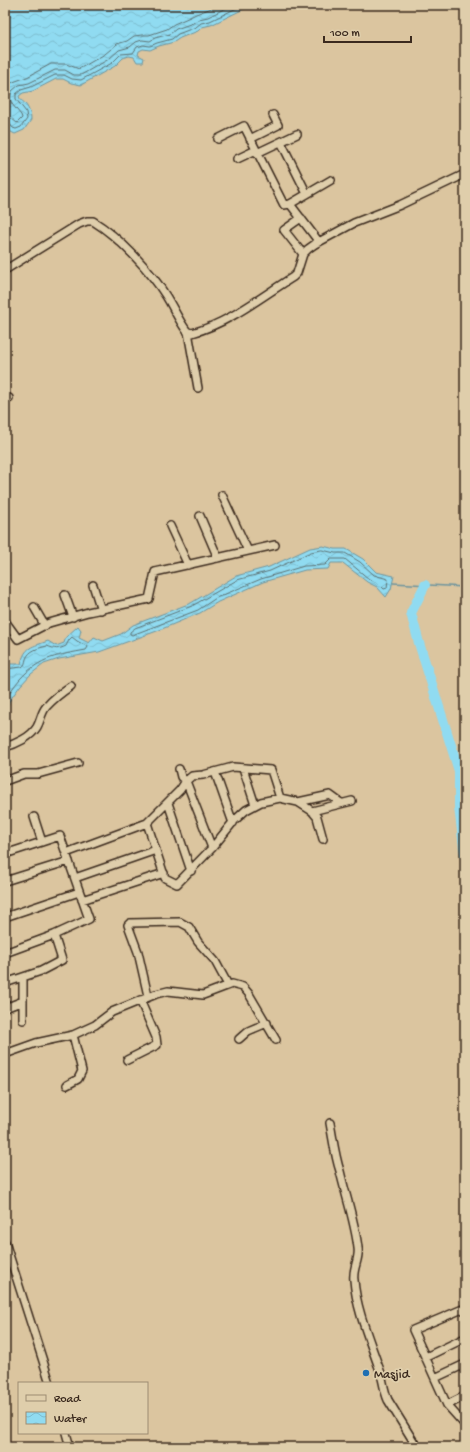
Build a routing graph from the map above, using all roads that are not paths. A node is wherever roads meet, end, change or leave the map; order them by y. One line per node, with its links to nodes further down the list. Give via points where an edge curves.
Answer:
1 (273, 115): 4 (street, via 278,125)
2 (297, 134): 5 (street)
3 (218, 139): 4 (street, via 244,126)
4 (250, 139): 6 (street)
5 (281, 142): 6 (street); 10 (street)
6 (256, 151): 7 (street); 11 (street, via 284,205)
7 (237, 159)
8 (465, 174): 13 (street, via 400,205 354,223)
9 (331, 180): 10 (street)
10 (307, 194): 11 (street)
11 (290, 204): 12 (street)
12 (301, 218): 13 (street); 14 (street, via 284,230)
13 (319, 242): 14 (street)
14 (303, 254): 16 (street, via 297,273 293,277 217,324 196,332)
15 (5, 270): 16 (street, via 79,224 94,221 146,270)
16 (188, 332): 17 (street)
17 (198, 388)
18 (222, 495): 22 (street)
19 (200, 516): 23 (street)
20 (170, 526): 24 (street)
21 (275, 545): 22 (street)
22 (248, 551): 23 (street)
23 (218, 558): 24 (street)
24 (188, 565): 28 (street, via 155,572 150,599)
25 (93, 585): 28 (street)
26 (65, 595): 29 (street)
27 (34, 606): 31 (street)
28 (101, 610): 29 (street)
29 (73, 617): 31 (street)
30 (5, 621): 31 (street, via 18,639)
31 (45, 626)
32 (70, 686): 33 (street, via 42,712 34,730 20,741)
33 (5, 747)
34 (78, 763): 38 (street, via 38,774 24,774)
35 (243, 768): 37 (street, via 233,767); 40 (street, via 271,770); 45 (street)
36 (179, 769): 39 (street)
37 (215, 772): 39 (street, via 192,776); 48 (street)
38 (5, 781)
39 (186, 781): 43 (street); 52 (street)
40 (280, 798): 42 (street); 45 (street)
41 (352, 801): 44 (street)
42 (298, 802): 44 (street, via 330,795); 46 (street)
43 (168, 803): 49 (street); 57 (street)
44 (340, 804): 46 (street)
45 (255, 805): 48 (street)
46 (312, 811): 50 (street, via 317,817)
47 (34, 818): 51 (street)
48 (233, 823): 52 (street)
49 (148, 824): 53 (street); 54 (street)
50 (323, 839)
51 (42, 842): 54 (street, via 60,836); 55 (street)
52 (212, 848): 57 (street)
53 (156, 850): 58 (street); 59 (street)
54 (66, 853): 56 (street)
55 (5, 854)
56 (69, 861): 59 (street); 60 (street)
57 (191, 871): 58 (street, via 177,884 166,878)
58 (164, 873): 62 (street)
59 (75, 878): 61 (street)
60 (5, 881)
61 (79, 892): 62 (street); 63 (street)
62 (82, 900): 64 (street, via 88,918)
63 (5, 917)
64 (54, 935): 65 (street); 66 (street, via 62,960)
65 (5, 952)
66 (22, 977): 67 (street); 71 (street)
67 (5, 983)
68 (228, 985): 69 (street, via 203,995 168,991); 69 (street, via 215,961 186,924 130,923 128,925 138,952); 74 (street, via 236,984 246,990)
69 (148, 996): 70 (street)
70 (140, 1000): 75 (street, via 112,1012 95,1025); 79 (street, via 157,1045)
71 (23, 1001): 72 (street); 73 (street)
72 (5, 1008)
73 (23, 1020)
74 (267, 1022): 76 (street, via 248,1031); 77 (street)
75 (74, 1035): 78 (street, via 36,1043); 80 (street, via 82,1071 78,1079)
76 (239, 1039)
77 (276, 1040)
78 (5, 1054)
79 (128, 1060)
80 (67, 1085)
81 (330, 1123): 94 (street, via 359,1253 354,1282 365,1329 379,1366 385,1394)
82 (5, 1242): 88 (street)
83 (465, 1308): 85 (street, via 413,1330)
84 (465, 1338): 85 (street)
85 (426, 1357): 87 (street)
86 (465, 1364): 87 (street)
87 (435, 1378): 90 (street)
88 (50, 1382)
89 (465, 1396): 90 (street)
90 (447, 1405): 91 (street)
91 (464, 1422)
92 (66, 1434): 93 (street)
93 (70, 1447)
94 (417, 1447)

